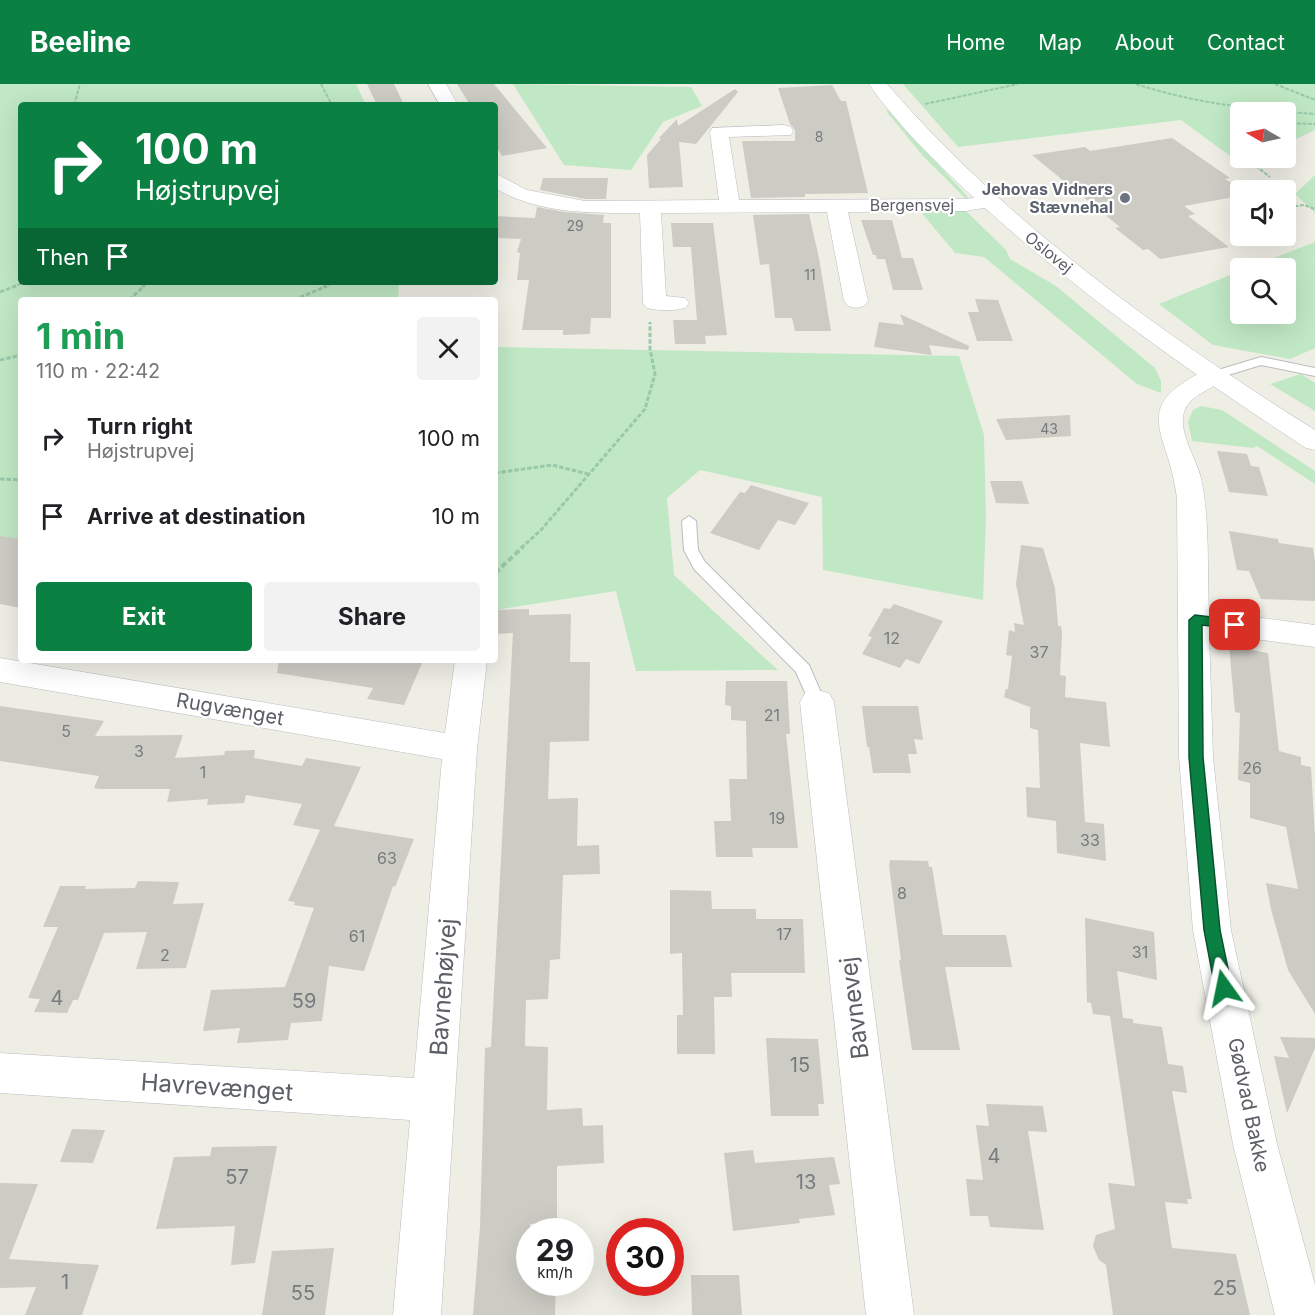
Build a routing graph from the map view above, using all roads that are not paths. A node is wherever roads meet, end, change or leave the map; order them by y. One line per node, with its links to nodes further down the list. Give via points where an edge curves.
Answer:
1 (436, 84): 3 (street)
2 (878, 84): 6 (street, Oslovej, via 913,127)
3 (447, 102)
4 (784, 131): 7 (street, via 719,132)
5 (498, 181): 9 (street, Bergensvej, via 521,195 553,203)
6 (988, 202): 8 (street, Bergensvej); 13 (street, Oslovej)
7 (730, 206): 8 (street, Bergensvej); 9 (street, Bergensvej)
8 (836, 206): 10 (street)
9 (650, 208): 11 (street, via 655,303)
10 (856, 301)
11 (677, 303)
12 (1315, 372): 13 (lane, via 1261,361)
13 (1212, 376): 14 (street, Oslovej); 16 (street, Gødvad Bakke, via 1180,398 1170,417 1191,498)
14 (1315, 442)
15 (689, 521): 20 (lane, via 691,550 699,566 803,669)
16 (1195, 620): 17 (street); 26 (street, Gødvad Bakke, via 1196,757 1212,930 1256,1144)
17 (1315, 636)
18 (471, 663): 21 (street, Bavnehøjvej)
19 (0, 670): 21 (street, Rugvænget)
20 (817, 702): 25 (street, Bavnevej)
21 (460, 749): 23 (street, Bavnehøjvej)
22 (0, 1073): 23 (street, Havrevænget)
23 (434, 1100): 24 (street, Bavnehøjvej)
24 (417, 1315)
25 (890, 1315)
26 (1299, 1315)

